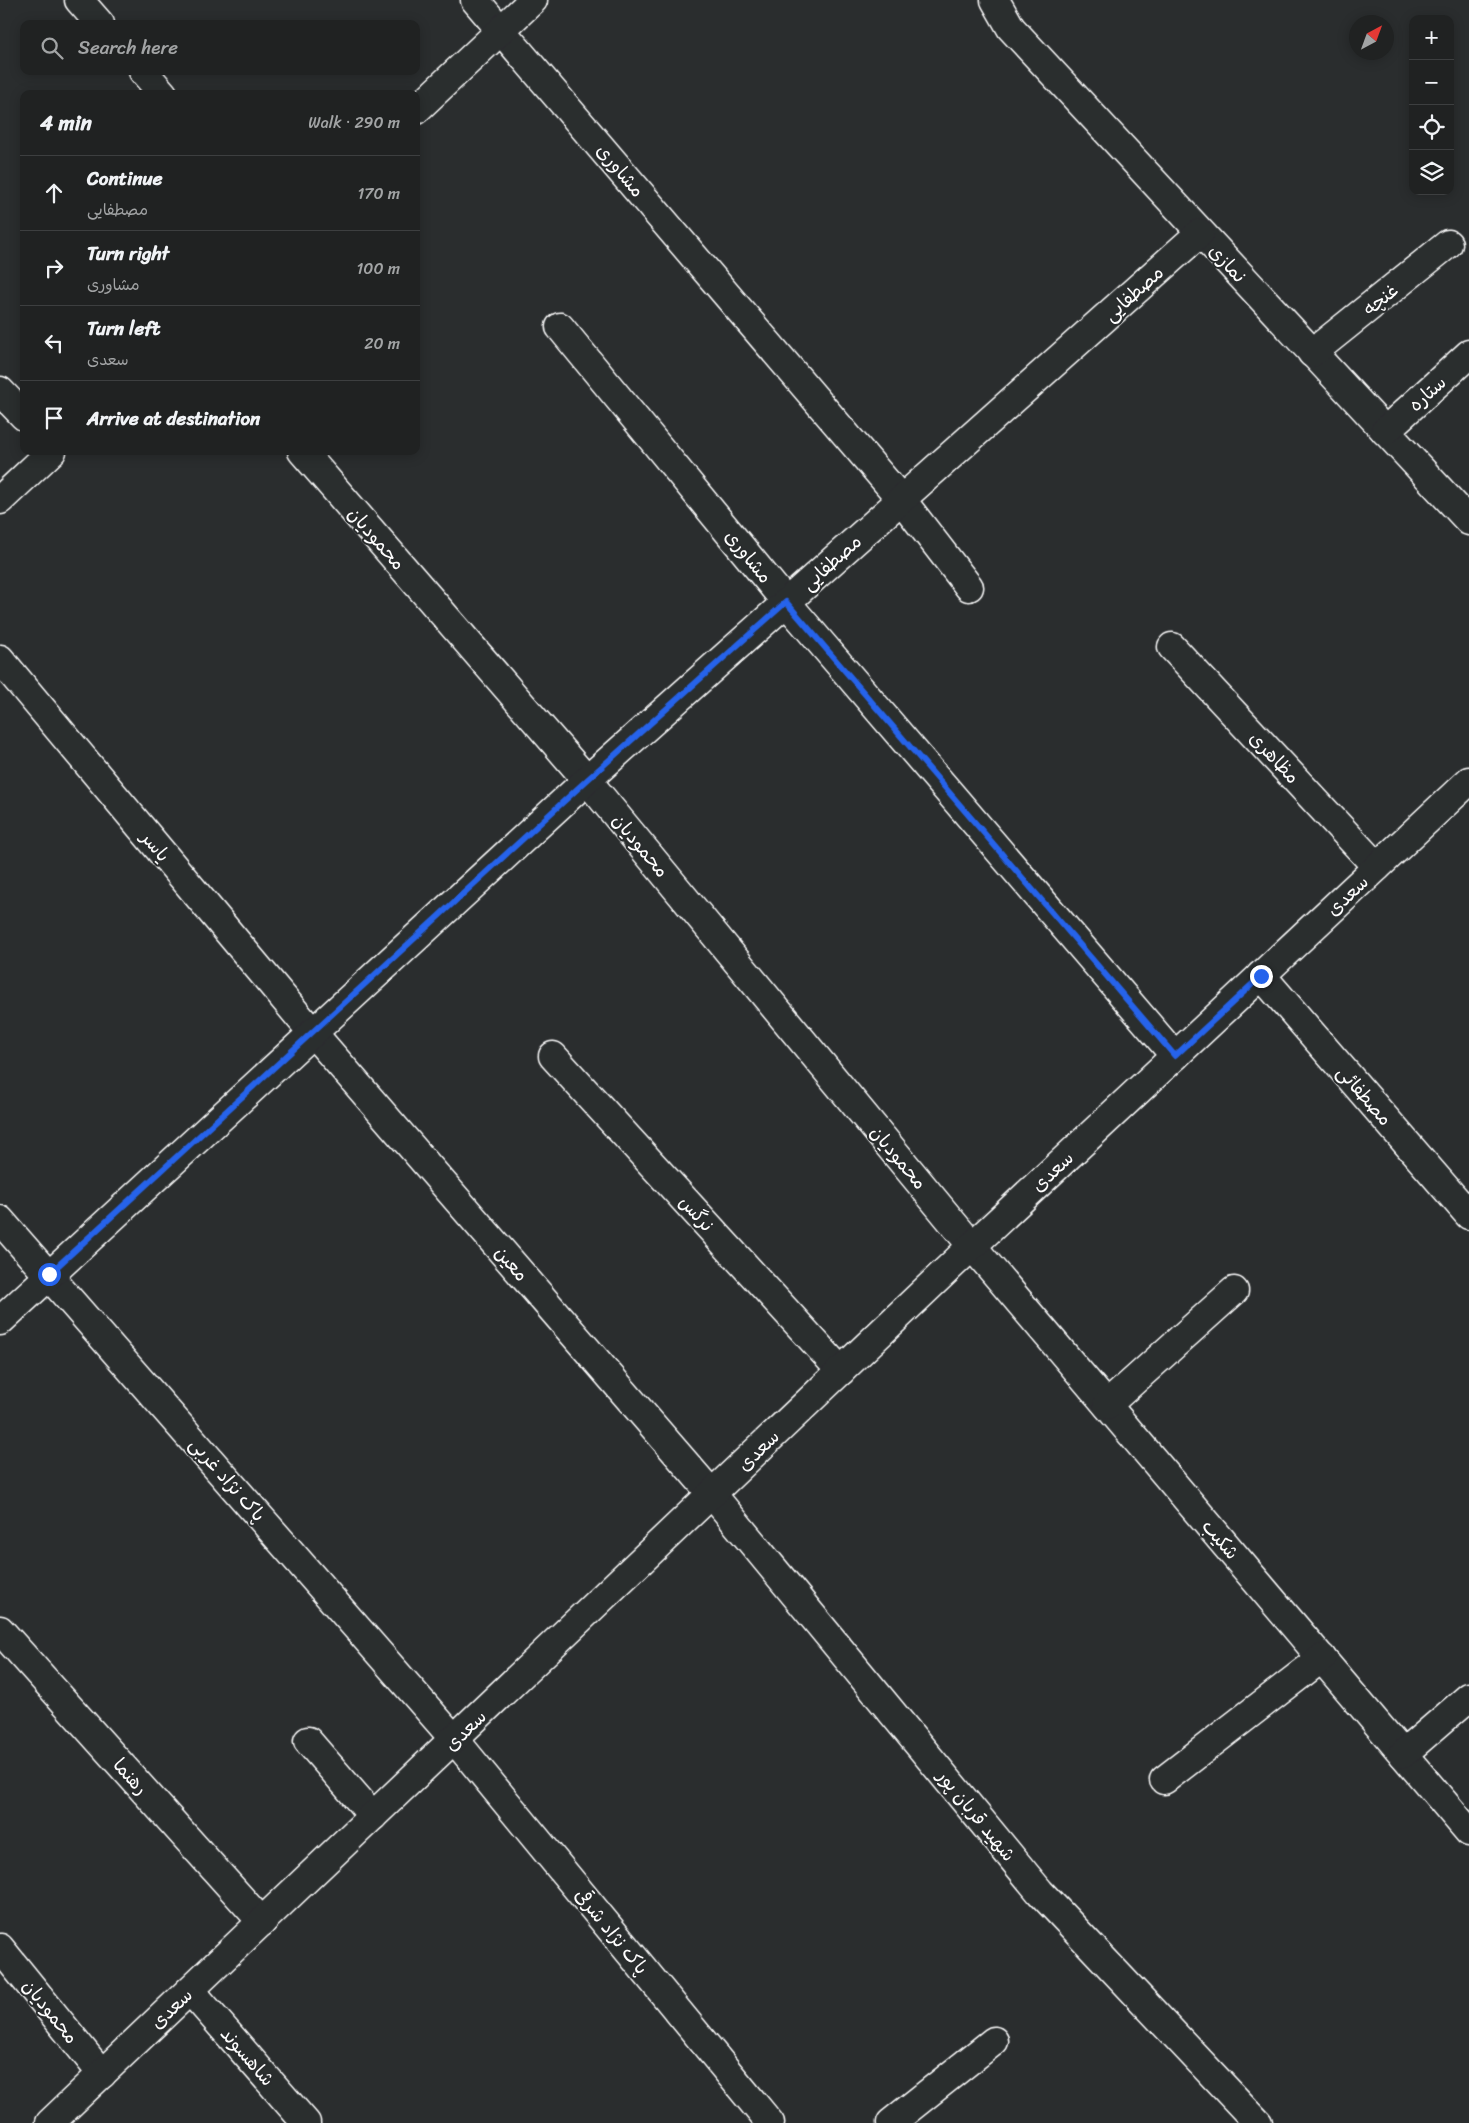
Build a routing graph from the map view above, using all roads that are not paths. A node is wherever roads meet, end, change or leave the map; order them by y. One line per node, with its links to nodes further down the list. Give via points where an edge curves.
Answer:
1 (79, 0): 5 (street)
2 (475, 0): 6 (street, مشاوری)
3 (534, 0): 6 (street)
4 (994, 0): 10 (street, نمازی, via 1011,28)
5 (96, 20)
6 (502, 30): 9 (street); 20 (street, مشاوری)
7 (146, 75): 8 (street)
8 (159, 90)
9 (420, 106)
10 (1200, 233): 13 (street, نمازی); 20 (street, مصطفایی)
11 (1448, 244): 13 (street, غنچه)
12 (560, 327): 24 (street, مشاوری)
13 (1312, 353): 17 (street, نمازی)
14 (1469, 354): 17 (street, ستاره)
15 (0, 391): 16 (street)
16 (20, 412)
17 (1385, 431): 22 (street, نمازی)
18 (48, 455): 21 (street)
19 (305, 455): 27 (street, محمودیان)
20 (901, 499): 23 (street, مشاوری); 24 (street, مصطفایی)
21 (0, 500)
22 (1469, 521)
23 (969, 587)
24 (786, 602): 27 (street, مصطفایی); 33 (street, مشاوری)
25 (1172, 647): 29 (street, مظاهری)
26 (0, 659): 31 (street, یاسر)
27 (587, 780): 31 (street, مصطفایی); 36 (street, محمودیان)
28 (1469, 781): 29 (street, سعدی)
29 (1377, 867): 30 (street, سعدی)
30 (1261, 976): 33 (street, سعدی); 34 (street, مصطفائی)
31 (312, 1032): 37 (street, مصطفایی); 42 (street, معین)
32 (553, 1056): 40 (street, نرگس)
33 (1175, 1056): 36 (street, سعدی)
34 (1469, 1215)
35 (0, 1220): 37 (street, پاک نژاد غربی)
36 (972, 1246): 40 (street, سعدی); 41 (street, شکیب)
37 (49, 1274): 39 (street, مصطفایی); 46 (street, پاک نژاد غربی)
38 (1234, 1291): 41 (street)
39 (0, 1321)
40 (841, 1371): 42 (street, سعدی)
41 (1107, 1405): 44 (street, شکیب)
42 (712, 1494): 46 (street, سعدی); 61 (street, شهید قربان پور, via 1040,1892)
43 (0, 1630): 52 (street, رهنما)
44 (1322, 1658): 48 (street, شکیب); 49 (street)
45 (1469, 1696): 48 (street)
46 (455, 1740): 50 (street, سعدی); 59 (street, پاک نژاد شرقی)
47 (308, 1742): 50 (street)
48 (1403, 1754): 51 (street, شکیب)
49 (1164, 1780)
50 (373, 1816): 52 (street, سعدی)
51 (1469, 1832)
52 (262, 1922): 54 (street, سعدی)
53 (0, 1948): 56 (street, محمودیان)
54 (190, 1990): 56 (street, سعدی); 58 (street, شاهسوند)
55 (994, 2041): 60 (street)
56 (102, 2074): 57 (street, سعدی)
57 (50, 2123)
58 (306, 2123)
59 (770, 2123)
60 (891, 2123)
61 (1258, 2123)

